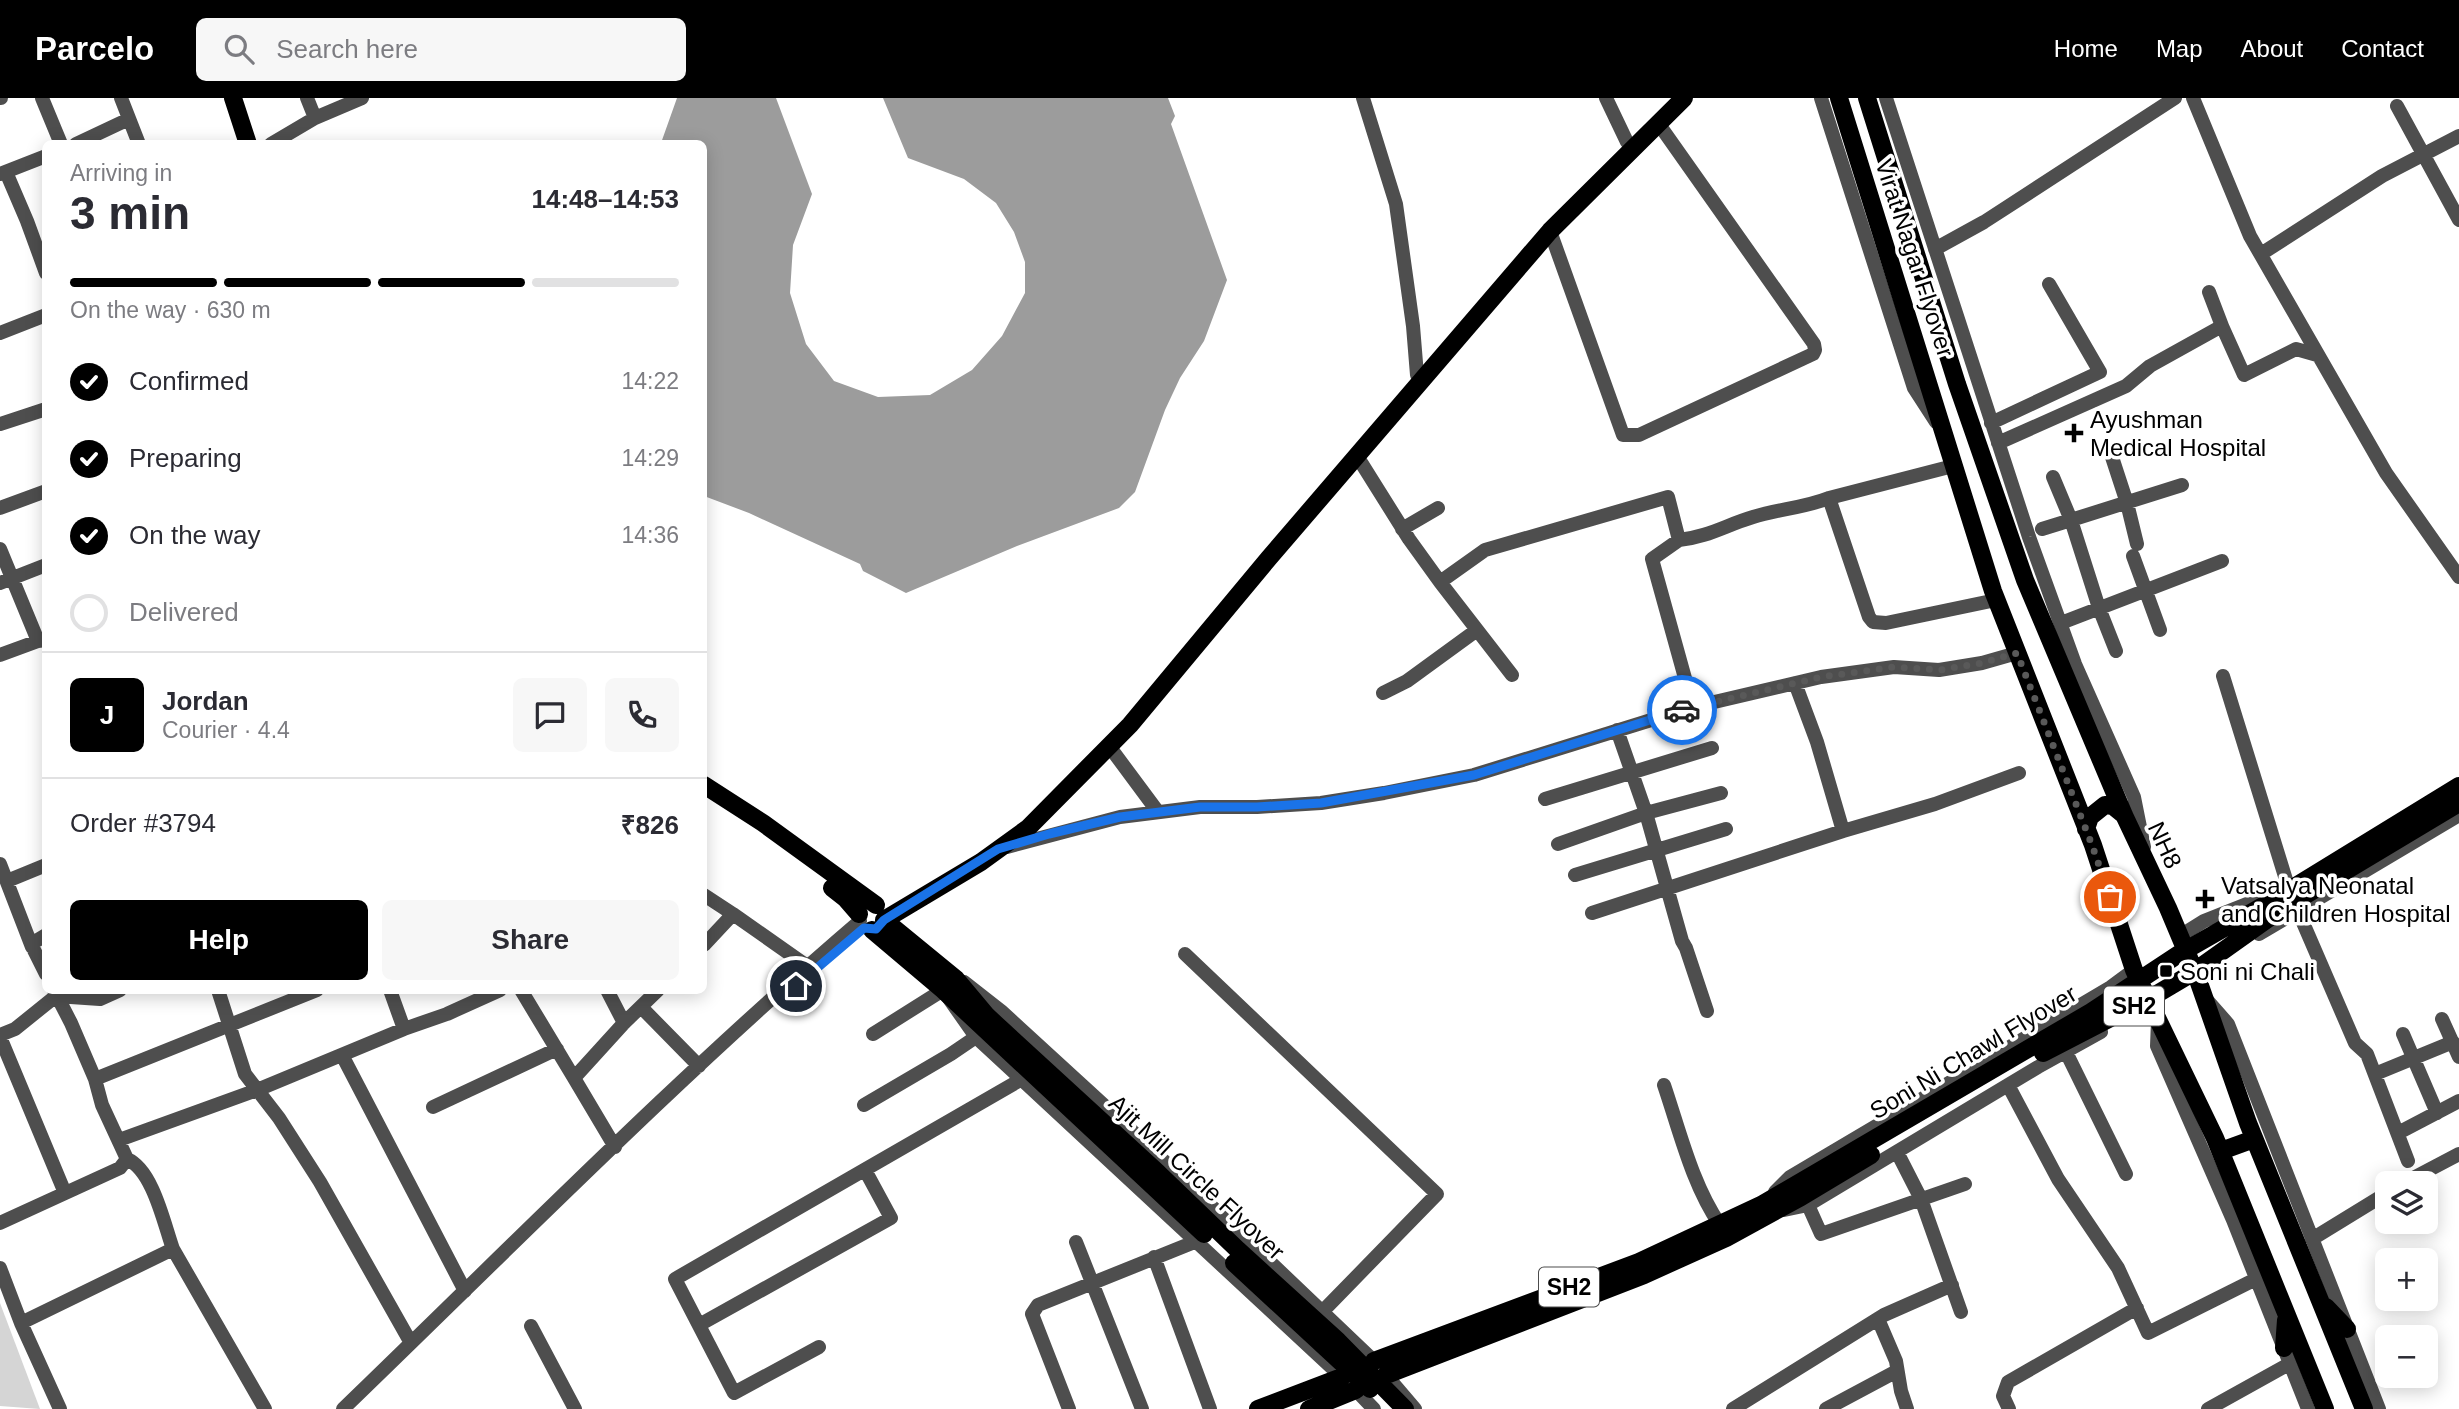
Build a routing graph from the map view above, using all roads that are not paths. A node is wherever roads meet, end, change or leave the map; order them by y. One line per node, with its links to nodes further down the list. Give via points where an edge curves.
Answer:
1 (42, 98): 22 (street)
2 (121, 98): 18 (street)
3 (224, 98): 25 (main road)
4 (233, 98): 26 (main road)
5 (307, 98): 19 (street)
6 (362, 98): 19 (street)
7 (1363, 98): 43 (street, via 1396,204)
8 (1606, 98): 28 (street)
9 (1673, 98): 28 (main road)
10 (1684, 98): 20 (main road)
11 (1821, 98): 51 (street, via 1914,388)
12 (1839, 98): 51 (main road, Virat Nagar Flyover)
13 (1867, 98): 46 (main road, Virat Nagar Flyover)
14 (1886, 98): 34 (street)
15 (2175, 98): 34 (street)
16 (2193, 98): 35 (street)
17 (2397, 106): 29 (street)
18 (129, 118): 23 (street); 24 (street)
19 (315, 118): 27 (street)
20 (1658, 123): 33 (main road); 33 (street, via 1814,344 1813,354 1639,435 1623,435)
21 (2459, 135): 29 (street)
22 (59, 140)
23 (84, 140)
24 (137, 140)
25 (237, 140)
26 (247, 140)
27 (278, 140)
28 (1627, 142): 43 (main road, via 1545,226)
29 (2424, 154): 32 (street); 35 (street)
30 (42, 158): 31 (street)
31 (3, 173): 36 (street)
32 (2459, 220)
33 (1550, 231): 43 (main road)
34 (1935, 249): 45 (street)
35 (2261, 254): 42 (street)
36 (42, 262)
37 (2049, 284): 49 (street, via 2100,372)
38 (2209, 292): 40 (street)
39 (42, 316): 41 (street)
40 (2222, 326): 42 (street, via 2244,375 2296,349); 52 (street, via 2150,366 2126,386)
41 (0, 332)
42 (2317, 355): 70 (street, via 2386,473)
43 (1420, 378): 54 (main road); 108 (main road, via 1264,553 1125,720)
44 (42, 401): 48 (street)
45 (1984, 401): 46 (street); 49 (street)
46 (1966, 408): 102 (main road, NH8, via 2025,580)
47 (42, 410): 50 (street)
48 (0, 415)
49 (1991, 423): 52 (street)
50 (0, 424)
51 (1944, 434): 55 (main road)
52 (1998, 443): 76 (street)
53 (2110, 454): 60 (street)
54 (1357, 456): 64 (street); 89 (main road)
55 (1953, 466): 59 (street); 74 (main road)
56 (2053, 477): 63 (street)
57 (2182, 485): 60 (street)
58 (42, 492): 61 (street)
59 (1829, 499): 66 (street); 74 (street, via 1873,621 1886,623)
60 (2127, 503): 63 (street); 73 (street)
61 (0, 508)
62 (1438, 508): 64 (street)
63 (2071, 520): 65 (street); 75 (street)
64 (1402, 529): 72 (street)
65 (2042, 530)
66 (1679, 540): 72 (street, via 1668,497 1485,550); 87 (street, via 1652,559)
67 (0, 549): 71 (street)
68 (2222, 561): 73 (street)
69 (42, 567): 71 (street)
70 (2459, 577)
71 (7, 580): 79 (street)
72 (1440, 582): 77 (street)
73 (2146, 590): 75 (street); 78 (street)
74 (1996, 600): 81 (main road)
75 (2099, 608): 76 (street); 80 (street)
76 (2061, 623): 111 (street, via 2134,797)
77 (1477, 630): 83 (street); 86 (street)
78 (2160, 630)
79 (42, 640): 82 (street)
80 (2116, 651)
81 (2017, 653): 85 (street, via 1940,670 1894,667); 105 (main road)
82 (0, 655)
83 (1512, 675)
84 (2223, 676): 115 (street)
85 (1795, 683): 87 (street); 106 (street)
86 (1383, 693)
87 (1693, 707): 88 (street)
88 (1618, 730): 91 (street); 100 (street, via 1474,775 1384,793 1321,803)
89 (1109, 746): 100 (street); 108 (main road, via 1028,828)
90 (1712, 748): 91 (street)
91 (1633, 772): 97 (street); 101 (street)
92 (2019, 773): 106 (street)
93 (2459, 776): 115 (street)
94 (2459, 786): 187 (main road, Soni Ni Chawl Flyover / SH2, via 2179,954)
95 (707, 787): 121 (main road, via 763,823)
96 (1721, 793): 101 (street)
97 (1545, 799)
98 (707, 801): 121 (main road, via 809,869)
99 (2459, 803): 187 (main road, Soni Ni Chawl Flyover / SH2, via 2279,911 2178,981 2051,1048)
100 (1158, 812): 108 (street)
101 (1646, 813): 107 (street); 109 (street)
102 (2124, 815): 105 (main road, via 2105,805 2090,817); 111 (main road, NH8)
103 (2459, 815): 118 (street)
104 (1726, 829): 109 (street)
105 (2086, 829): 128 (main road)
106 (1843, 831): 116 (street)
107 (1558, 844)
108 (996, 847): 121 (main road)
109 (1657, 849): 113 (street); 116 (street)
110 (0, 864): 114 (street)
111 (2148, 866): 122 (main road, NH8)
112 (42, 867): 114 (street)
113 (1575, 875)
114 (6, 881): 123 (street)
115 (2287, 883): 122 (street)
116 (1668, 889): 119 (street); 144 (street)
117 (707, 897): 120 (street)
118 (2298, 911): 129 (street); 161 (street, via 2355,1043 2367,1054)
119 (1592, 913)
120 (733, 914): 124 (street); 127 (street)
121 (871, 918): 127 (street); 130 (main road, Ajit Mill Circle Flyover); 225 (street, via 670,1103)
122 (2180, 936): 129 (main road, NH8)
123 (37, 941): 126 (street)
124 (707, 942)
125 (1185, 954): 206 (street, via 1437,1194)
126 (42, 959)
127 (807, 966): 160 (street)
128 (2134, 970): 145 (main road); 190 (street, via 1790,1177)
129 (2197, 977): 142 (main road, NH8)
130 (950, 984): 150 (street); 153 (street); 168 (main road, Ajit Mill Circle Flyover); 206 (street, via 968,984 1001,1011)
131 (54, 994): 152 (street, via 15,1029)
132 (56, 994): 163 (street)
133 (62, 994): 134 (street, via 100,999)
134 (111, 994)
135 (219, 994): 148 (street)
136 (307, 994): 148 (street)
137 (391, 994): 149 (street)
138 (491, 994): 149 (street)
139 (523, 994): 155 (street)
140 (609, 994): 147 (street)
141 (654, 994): 143 (street)
142 (2204, 996): 174 (main road, NH8); 193 (street, via 2228,1024)
143 (641, 1007): 147 (street); 160 (street)
144 (1706, 1011)
145 (2155, 1013): 156 (street); 177 (main road); 200 (street, via 2157,1046)
146 (2442, 1019): 154 (street)
147 (624, 1023): 162 (street)
148 (230, 1026): 163 (street); 167 (street, via 246,1074)
149 (404, 1029): 157 (street)
150 (873, 1034)
151 (2403, 1034): 159 (street)
152 (0, 1036): 186 (street)
153 (976, 1037): 164 (street); 170 (street)
154 (2452, 1042): 158 (street); 159 (street)
155 (556, 1049): 162 (street); 171 (street)
156 (2066, 1052): 165 (street); 184 (street)
157 (341, 1055): 167 (street); 203 (street)
158 (2459, 1057)
159 (2413, 1058): 161 (street); 172 (street)
160 (699, 1066): 176 (street)
161 (2375, 1074): 173 (street)
162 (574, 1078): 176 (street)
163 (95, 1079): 175 (street)
164 (1022, 1079): 182 (street); 194 (street)
165 (2008, 1085): 178 (street); 205 (street, via 2058,1179 2118,1268)
166 (1664, 1086): 192 (street, via 1693,1170)
167 (257, 1090): 175 (street); 214 (street, via 320,1182)
168 (1069, 1099): 233 (main road, Ajit Mill Circle Flyover); 234 (main road, Ajit Mill Circle Flyover, via 1338,1341)
169 (2459, 1101): 172 (street)
170 (864, 1105)
171 (433, 1107)
172 (2437, 1113): 173 (street)
173 (2398, 1133): 181 (street)
174 (2254, 1139): 177 (main road); 199 (main road, NH8)
175 (119, 1140): 180 (street)
176 (615, 1147): 203 (street)
177 (2221, 1151): 208 (main road)
178 (1898, 1152): 187 (street); 188 (street)
179 (2459, 1154): 183 (street)
180 (127, 1159): 186 (street, via 120,1168); 196 (street, via 148,1178)
181 (2409, 1161)
182 (865, 1170): 212 (street, via 675,1279); 212 (street, via 891,1218)
183 (2427, 1171)
184 (2126, 1174)
185 (1965, 1184): 188 (street)
186 (65, 1193): 191 (street)
187 (1802, 1196): 188 (street, via 1821,1234); 190 (main road, Soni Ni Chawl Flyover / SH2)
188 (1921, 1199): 202 (street)
189 (2375, 1200): 193 (street)
190 (1763, 1210): 192 (main road, SH2); 219 (main road, SH2, via 1726,1238 1644,1275)
191 (0, 1223)
192 (1720, 1225): 217 (main road, SH2, via 1639,1262)
193 (2312, 1238): 199 (street)
194 (1197, 1241): 197 (street); 220 (street)
195 (1076, 1242): 201 (street)
196 (173, 1250): 210 (street); 223 (street)
197 (1154, 1257): 201 (street); 229 (street)
198 (0, 1268): 210 (street)
199 (2315, 1271): 204 (main road, NH8); 213 (street)
200 (2256, 1279): 205 (street, via 2148,1333); 216 (street)
201 (1093, 1283): 227 (street, via 1038,1305 1032,1314); 228 (street)
202 (1952, 1284): 207 (street); 209 (street)
203 (465, 1291): 214 (street)
204 (2320, 1303): 213 (main road); 243 (main road, NH8)
205 (2137, 1308): 239 (street, via 2008,1382 2003,1396)
206 (1323, 1311): 217 (street)
207 (1961, 1312)
208 (2287, 1313): 216 (main road); 242 (main road)
209 (1878, 1319): 218 (street); 236 (street)
210 (21, 1323): 222 (street)
211 (531, 1325): 226 (street)
212 (699, 1325): 215 (street, via 734,1393)
213 (2347, 1329): 244 (street)
214 (411, 1343): 224 (street)
215 (819, 1347)
216 (2287, 1356): 240 (street); 241 (street)
217 (1374, 1361): 219 (street); 220 (street)
218 (1898, 1371): 237 (street); 238 (street)
219 (1386, 1375): 221 (street); 235 (street)
220 (1342, 1377): 221 (street); 230 (main road)
221 (1356, 1390): 231 (main road); 232 (street)
222 (60, 1409)
223 (265, 1409)
224 (342, 1409)
225 (352, 1409)
226 (575, 1409)
227 (1069, 1409)
228 (1142, 1409)
229 (1210, 1409)
230 (1258, 1409)
231 (1309, 1409)
232 (1374, 1409)
233 (1390, 1409)
234 (1405, 1409)
235 (1415, 1409)
236 (1733, 1409)
237 (1826, 1409)
238 (1907, 1409)
239 (2009, 1409)
240 (2208, 1409)
241 (2308, 1409)
242 (2325, 1409)
243 (2364, 1409)
244 (2379, 1409)

